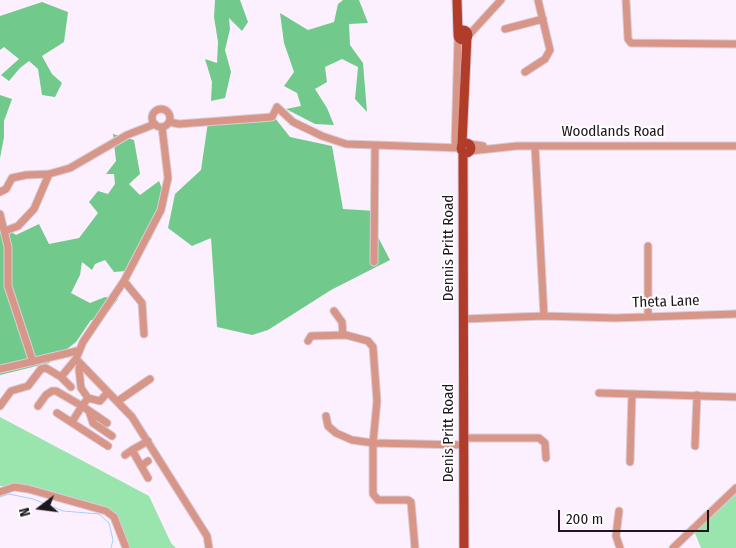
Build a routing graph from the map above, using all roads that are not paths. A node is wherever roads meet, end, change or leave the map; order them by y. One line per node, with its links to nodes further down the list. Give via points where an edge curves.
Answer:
1 (502, 0): 7 (street)
2 (538, 0): 5 (street)
3 (626, 0): 8 (street, via 628,39 631,43)
4 (457, 5): 7 (main road, Dennis Pritt Road)
5 (543, 19): 6 (street); 9 (street, via 549,54)
6 (505, 29)
7 (463, 35): 10 (street); 10 (main road, Dennis Pritt Road, via 465,58)
8 (736, 44)
9 (525, 72)
10 (460, 91): 12 (main road, Dennis Pritt Road)
11 (153, 116): 13 (street, via 157,110 165,110 170,116); 14 (street); 15 (street)
12 (460, 117): 19 (street); 19 (main road, Dennis Pritt Road, via 464,125)
13 (169, 122): 14 (street); 16 (street, Woodlands Road, via 272,117 277,107 293,122 322,136 346,144)
14 (158, 125): 15 (street); 26 (street, via 168,168 167,187 161,210)
15 (140, 129): 20 (street, via 83,162)
16 (375, 146): 19 (street, Woodlands Road); 25 (street)
17 (535, 146): 18 (street, Woodlands Road); 19 (street, Woodlands Road); 29 (street)
18 (736, 146)
19 (464, 147): 31 (main road, Dennis Pritt Road)
20 (49, 174): 21 (street, via 12,178 6,189); 23 (street, via 34,209 18,226)
21 (0, 192)
22 (0, 214): 23 (street)
23 (5, 231): 36 (street, via 9,255 8,286)
24 (648, 246): 30 (street)
25 (374, 262)
26 (124, 281): 32 (street, via 142,303); 35 (street)
27 (334, 311): 33 (street, via 342,322)
28 (736, 314): 30 (street, Theta Lane)
29 (544, 316): 30 (street, Theta Lane); 31 (street)
30 (648, 316)
31 (463, 319): 58 (main road, Denis Pritt Road)
32 (144, 334)
33 (343, 335): 34 (street, via 311,336); 59 (street, via 368,342 373,347 377,401)
34 (308, 341)
35 (78, 358): 36 (street); 38 (street); 41 (street); 46 (street, via 81,388)
36 (33, 362): 37 (street)
37 (0, 369)
38 (61, 377): 40 (street); 48 (street, via 46,368 41,369 28,386 11,391)
39 (150, 379): 47 (street)
40 (71, 387)
41 (108, 392): 46 (street, via 100,401); 47 (street)
42 (599, 393): 43 (street)
43 (632, 394): 44 (street); 66 (street)
44 (697, 395): 45 (street); 61 (street)
45 (736, 397)
46 (88, 398): 50 (street)
47 (118, 401): 57 (street)
48 (0, 406)
49 (38, 406): 50 (street, via 46,395 56,391)
50 (82, 406): 51 (street); 54 (street)
51 (89, 411): 55 (street); 56 (street, via 93,423)
52 (57, 413): 54 (street)
53 (326, 416): 59 (street, via 328,426 336,433 352,440)
54 (72, 422): 60 (street)
55 (107, 423)
56 (112, 436)
57 (148, 441): 62 (street); 72 (street, via 207,536)
58 (463, 442): 59 (street); 64 (street, via 539,438 545,443); 75 (main road, Denis Pritt Road)
59 (373, 443): 74 (street, via 373,494 378,500 411,502)
60 (108, 446)
61 (695, 446)
62 (132, 450): 63 (street); 67 (street)
63 (124, 455)
64 (546, 458)
65 (148, 461): 67 (street)
66 (630, 462)
67 (141, 466): 68 (street)
68 (148, 478)
69 (736, 488): 77 (street)
70 (0, 492): 73 (street, via 28,489 106,511 114,517)
71 (619, 511): 76 (street, via 616,536)
72 (210, 547)
73 (126, 548)
74 (415, 548)
75 (464, 548)
76 (620, 548)
77 (673, 548)

